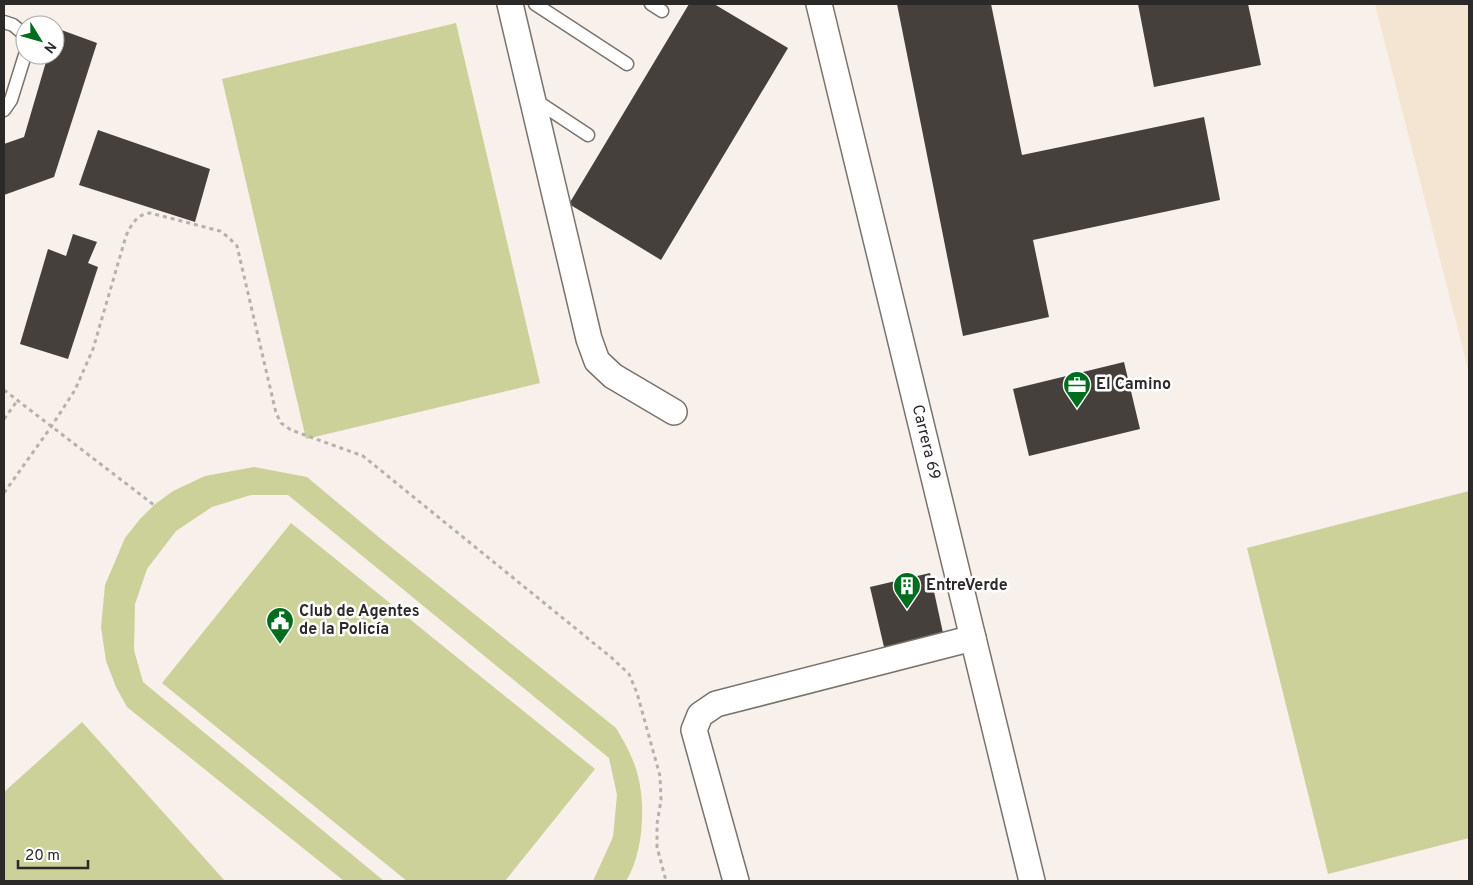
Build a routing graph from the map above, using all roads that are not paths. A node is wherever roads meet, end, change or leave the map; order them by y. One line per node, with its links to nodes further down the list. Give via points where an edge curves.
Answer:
1 (510, 4): 6 (street)
2 (535, 4): 4 (lane)
3 (819, 4): 10 (street, Carrera 69)
4 (627, 64)
5 (22, 65): 7 (lane, via 11,100)
6 (532, 98): 8 (lane); 9 (street, via 597,361 613,376)
7 (4, 110)
8 (588, 135)
9 (674, 412)
10 (973, 638): 11 (street, via 716,704 700,715 694,730); 12 (street, Carrera 69)
11 (736, 881)
12 (1032, 881)

